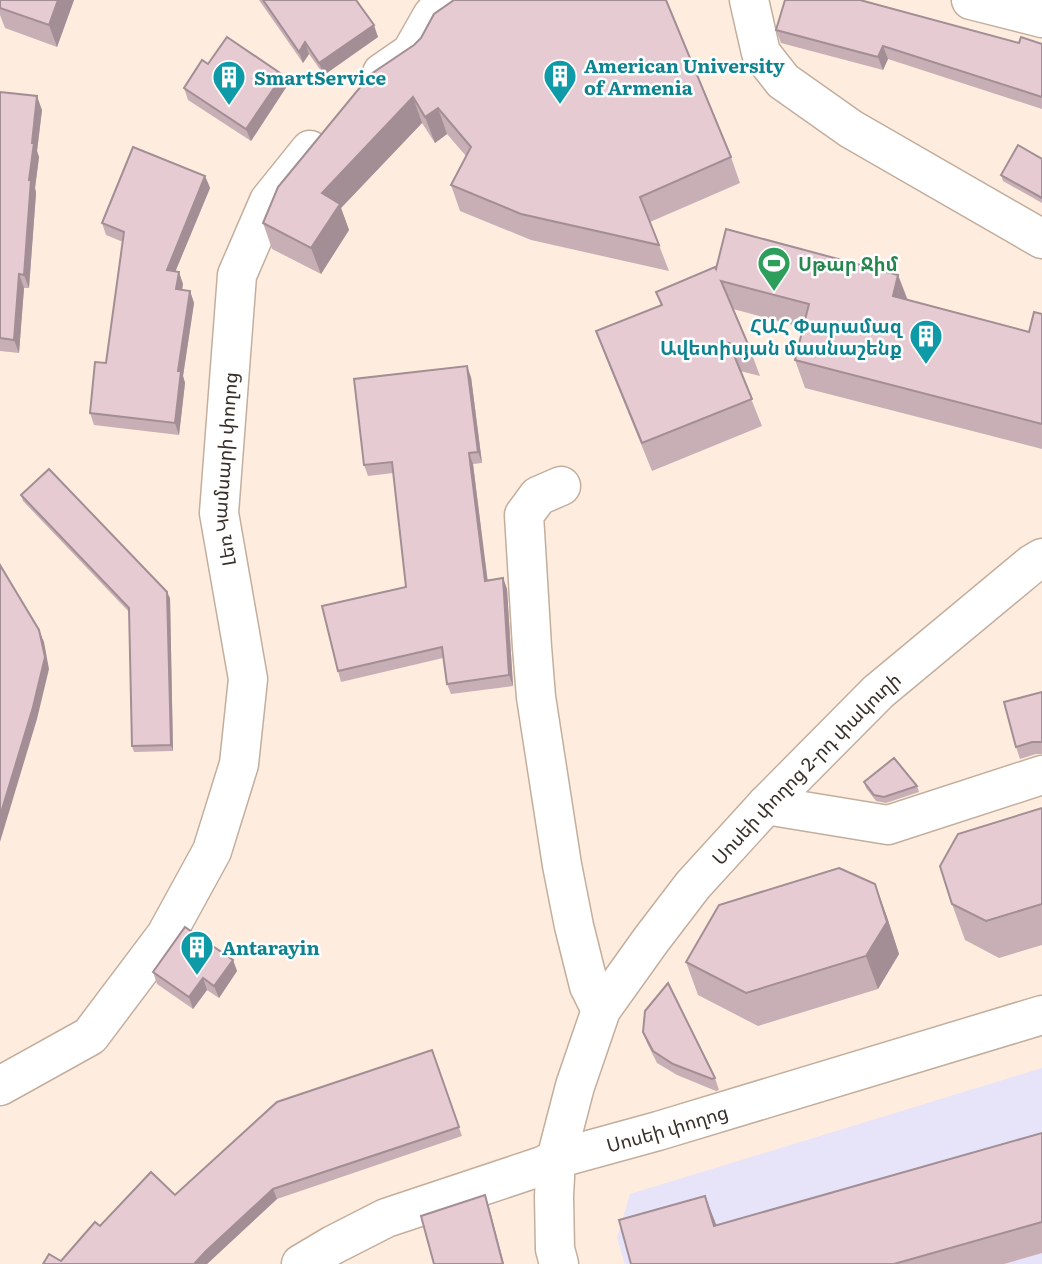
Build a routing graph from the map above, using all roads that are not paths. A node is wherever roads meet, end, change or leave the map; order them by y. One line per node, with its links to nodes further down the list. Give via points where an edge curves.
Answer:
1 (446, 0): 5 (street, via 411,53)
2 (749, 0): 7 (street, via 761,53 783,81 851,129)
3 (971, 0): 4 (street)
4 (1042, 18)
5 (357, 95)
6 (330, 127): 14 (street, Լեռ Կամսարի փողոց, via 269,201 237,275 219,513 248,680 239,764 212,851 166,935 90,1036)
7 (1042, 239)
8 (561, 486): 12 (street, via 538,496 524,515 534,672 574,926 589,986)
9 (1042, 558): 11 (street, Սոսեի փողոց 2-րդ փակուղի, via 878,692)
10 (1042, 775): 11 (street, via 887,825)
11 (766, 805): 12 (street, Սոսեի փողոց 2-րդ փակուղի, via 693,886)
12 (601, 1010): 15 (street, Սոսեի փողոց 2-րդ փակուղի)
13 (1042, 1015): 15 (street, Սոսեի փողոց)
14 (0, 1086)
15 (556, 1159): 16 (street, Սոսեի փողոց, via 386,1219); 17 (street, Սոսեի փողոց 2-րդ փակուղի, via 555,1249)
16 (301, 1264)
17 (559, 1264)

